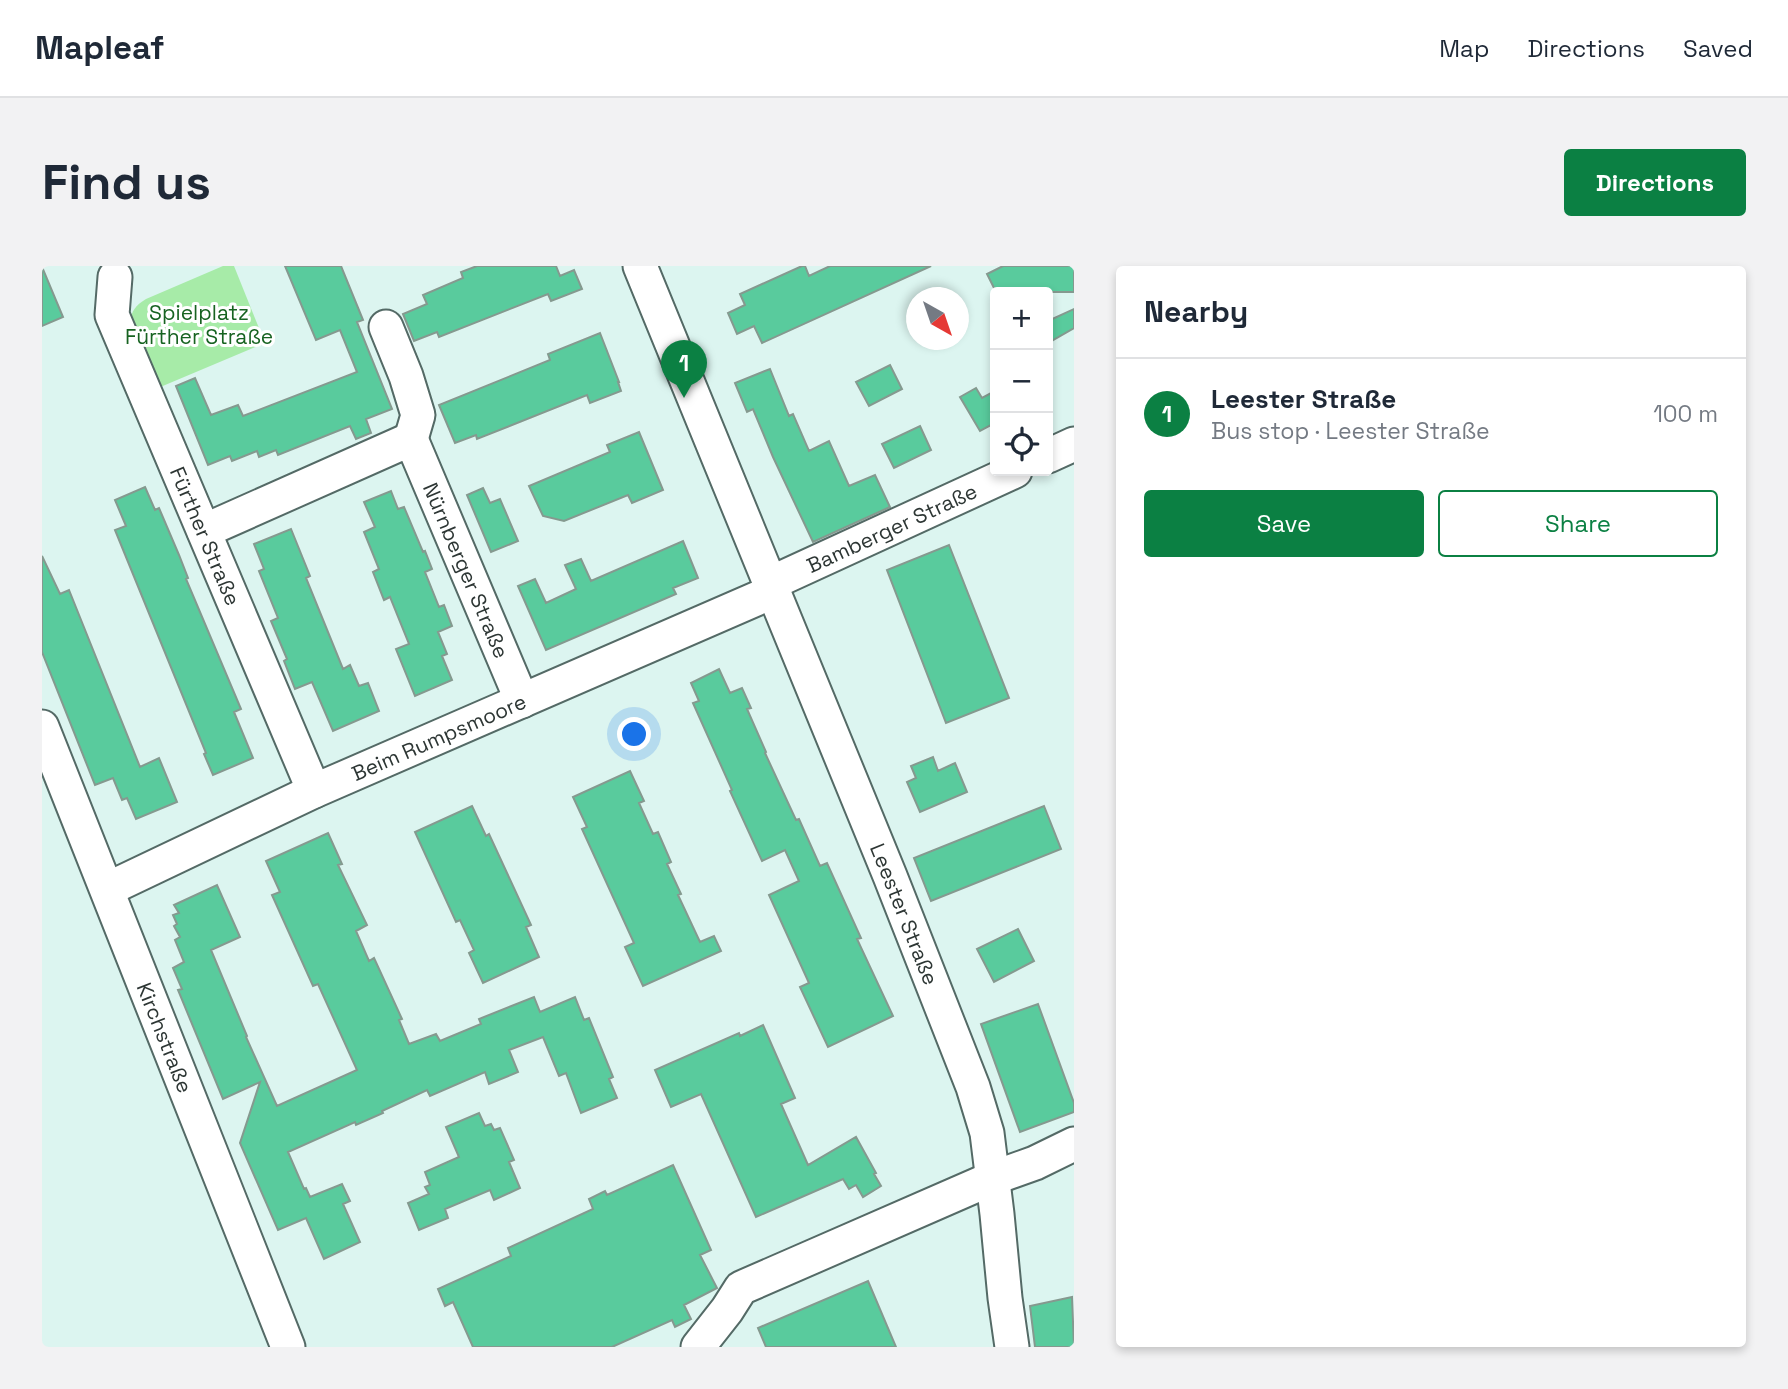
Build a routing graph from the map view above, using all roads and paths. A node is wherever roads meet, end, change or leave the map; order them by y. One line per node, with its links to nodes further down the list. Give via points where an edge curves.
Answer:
1 (640, 266): 9 (street, Leester Straße)
2 (115, 277): 8 (street, Fürther Straße, via 112,315)
3 (386, 327): 4 (street, Nürnberger Straße, via 418,415)
4 (411, 439): 8 (street); 10 (street, Nürnberger Straße)
5 (1074, 444): 6 (street)
6 (1053, 454)
7 (1005, 476): 9 (street, Bamberger Straße)
8 (204, 531): 12 (street, Fürther Straße)
9 (771, 588): 10 (street, Beim Rumpsmoore); 15 (street, Leester Straße, via 973,1087 987,1133)
10 (522, 701): 12 (street, Beim Rumpsmoore)
11 (42, 727): 13 (street, Kirchstraße)
12 (314, 791): 13 (street, Beim Rumpsmoore)
13 (108, 889): 16 (street, Kirchstraße)
14 (1074, 1144): 15 (street)
15 (993, 1178): 17 (street, via 741,1288); 18 (street, Leester Straße)
16 (288, 1347)
17 (698, 1347)
18 (1012, 1347)

